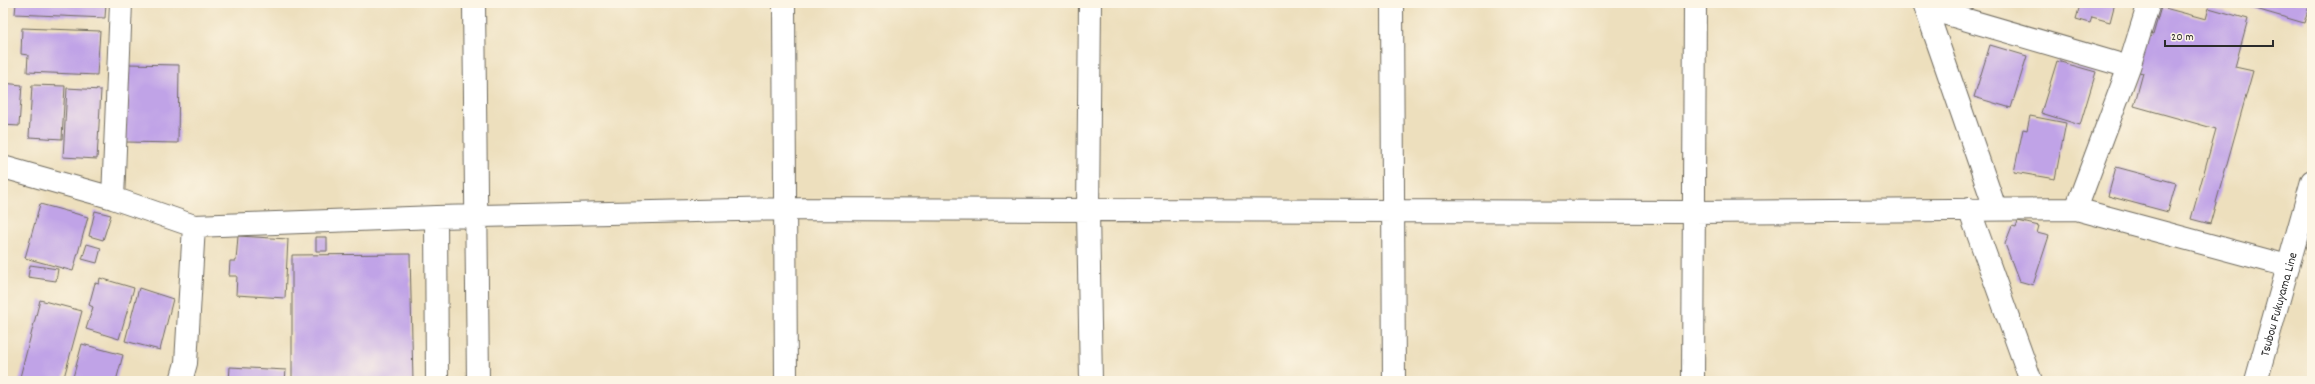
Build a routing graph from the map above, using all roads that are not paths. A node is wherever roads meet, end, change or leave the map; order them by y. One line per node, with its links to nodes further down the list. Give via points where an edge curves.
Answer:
1 (121, 3): 12 (street)
2 (474, 3): 20 (street)
3 (784, 3): 14 (street)
4 (1090, 3): 17 (street)
5 (1392, 3): 18 (street)
6 (1695, 3): 19 (street)
7 (2149, 3): 9 (street)
8 (1925, 5): 9 (street); 13 (street)
9 (2129, 67): 16 (street)
10 (3, 167): 12 (street)
11 (2312, 181): 23 (street, Tsubou Fukuyama Line)
12 (113, 198): 22 (street)
13 (1996, 208): 15 (street); 16 (street)
14 (785, 209): 17 (street); 20 (street); 27 (street)
15 (1969, 209): 19 (street); 31 (street)
16 (2076, 209): 23 (street)
17 (1088, 211): 18 (street); 28 (street)
18 (1392, 211): 19 (street); 29 (street)
19 (1694, 212): 30 (street)
20 (476, 216): 21 (street); 26 (street)
21 (436, 217): 22 (street); 25 (street)
22 (194, 226): 24 (street, via 186,363)
23 (2288, 266): 32 (street, Tsubou Fukuyama Line)
24 (181, 381)
25 (437, 381)
26 (478, 381)
27 (786, 381)
28 (1091, 381)
29 (1394, 381)
30 (1693, 381)
31 (2032, 381)
32 (2256, 381)

